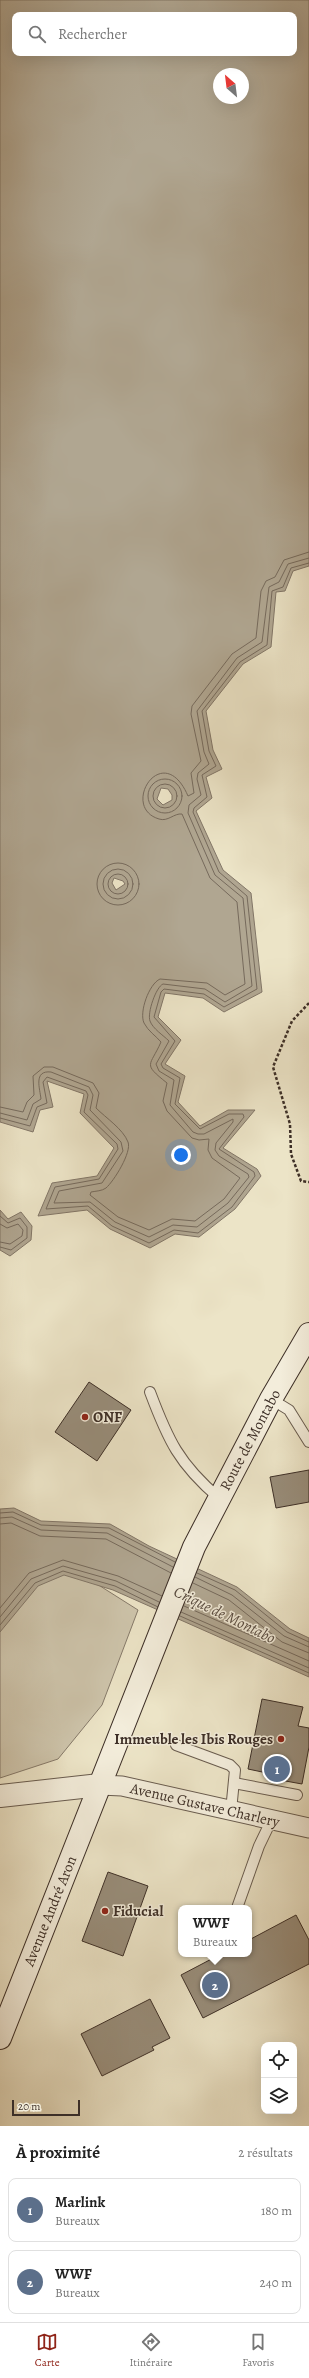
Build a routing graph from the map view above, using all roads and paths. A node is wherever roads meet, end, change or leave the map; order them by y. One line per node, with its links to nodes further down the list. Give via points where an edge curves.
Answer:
1 (309, 1003): 2 (path, via 292,1021 273,1067 290,1124 291,1154 301,1181)
2 (309, 1182)
3 (309, 1334): 5 (main road, Route de Montabo)
4 (150, 1392): 7 (lane, via 176,1453 197,1479)
5 (271, 1399): 6 (lane, via 288,1410); 7 (main road, Route de Montabo)
6 (309, 1442)
7 (219, 1498): 10 (main road, Route de Montabo, via 194,1547)
8 (176, 1745): 9 (lane, via 230,1765 235,1770)
9 (234, 1783): 11 (lane); 13 (lane)
10 (100, 1785): 12 (main road); 13 (street, Avenue Gustave Charlery, via 122,1786); 17 (main road, Avenue André Aron)
11 (297, 1795)
12 (0, 1796)
13 (230, 1811): 14 (street, Avenue Gustave Charlery)
14 (272, 1819): 15 (street, Avenue Gustave Charlery); 16 (lane, via 259,1846)
15 (309, 1828)
16 (238, 1905)
17 (0, 2038)

